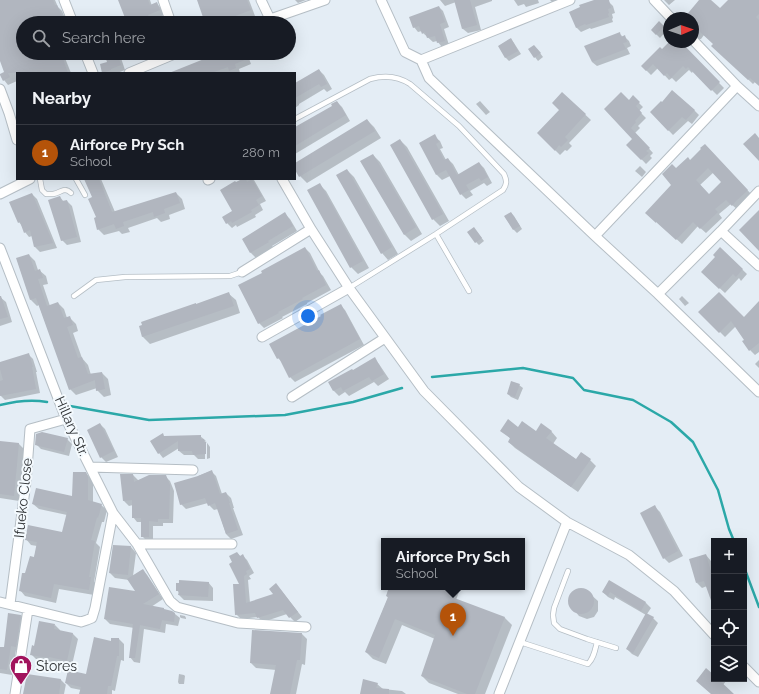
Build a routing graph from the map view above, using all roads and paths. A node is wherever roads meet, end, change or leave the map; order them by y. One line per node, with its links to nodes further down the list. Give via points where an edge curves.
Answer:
1 (64, 0): 9 (street)
2 (163, 0): 10 (street)
3 (261, 0): 11 (street)
4 (326, 0): 12 (street)
5 (381, 0): 16 (street, via 405,52)
6 (570, 0): 16 (street)
7 (654, 0): 8 (street)
8 (665, 12)
9 (70, 16)
10 (169, 16)
11 (269, 16)
12 (279, 16)
13 (699, 46): 19 (street)
14 (88, 60): 17 (street)
15 (160, 60): 18 (street)
16 (421, 60): 36 (street, via 429,78)
17 (93, 72)
18 (131, 72)
19 (737, 86): 21 (street); 36 (street)
20 (0, 89): 22 (street)
21 (759, 106)
22 (13, 113): 24 (street)
23 (296, 118): 35 (lane, via 370,79 395,77 410,84 459,126 504,174 506,180 503,190)
24 (16, 133)
25 (26, 180): 31 (street)
26 (40, 180): 30 (lane, via 42,190 46,194 64,190)
27 (77, 180): 32 (lane)
28 (283, 180): 33 (street)
29 (759, 191): 34 (street)
30 (71, 193)
31 (0, 194)
32 (85, 195)
33 (311, 229): 39 (street); 40 (street)
34 (721, 231): 38 (street); 42 (street)
35 (436, 234): 40 (lane); 41 (lane)
36 (595, 236): 42 (street)
37 (0, 248): 48 (street, Hillary Str.)
38 (759, 266)
39 (242, 272): 43 (lane, via 230,276 125,277 96,280)
40 (349, 288): 44 (street); 45 (street)
41 (469, 291)
42 (658, 294): 46 (street)
43 (74, 296)
44 (262, 337)
45 (385, 338): 47 (street); 52 (street, via 424,392 519,486)
46 (759, 392)
47 (292, 397)
48 (66, 419): 49 (street, Hillary Str.); 57 (street, Ifueko Close, via 30,429 26,482)
49 (90, 466): 50 (street); 51 (street, Hillary Str.)
50 (193, 470)
51 (113, 513): 53 (street, Hillary Str.); 58 (street, via 92,618 81,622)
52 (567, 522): 60 (street, via 629,555 674,591); 61 (street)
53 (137, 544): 54 (street); 59 (street, Hillary Str., via 170,601 177,607 238,623)
54 (232, 544)
55 (568, 572): 62 (lane, via 554,608 554,623 560,629)
56 (0, 602): 57 (street)
57 (10, 604): 58 (street)
58 (28, 609): 66 (street)
59 (306, 627)
60 (711, 632)
61 (520, 642): 62 (lane, via 588,664); 67 (street)
62 (597, 642): 63 (lane)
63 (616, 648)
64 (747, 670): 65 (street)
65 (759, 682)
66 (15, 694)
67 (499, 694)

